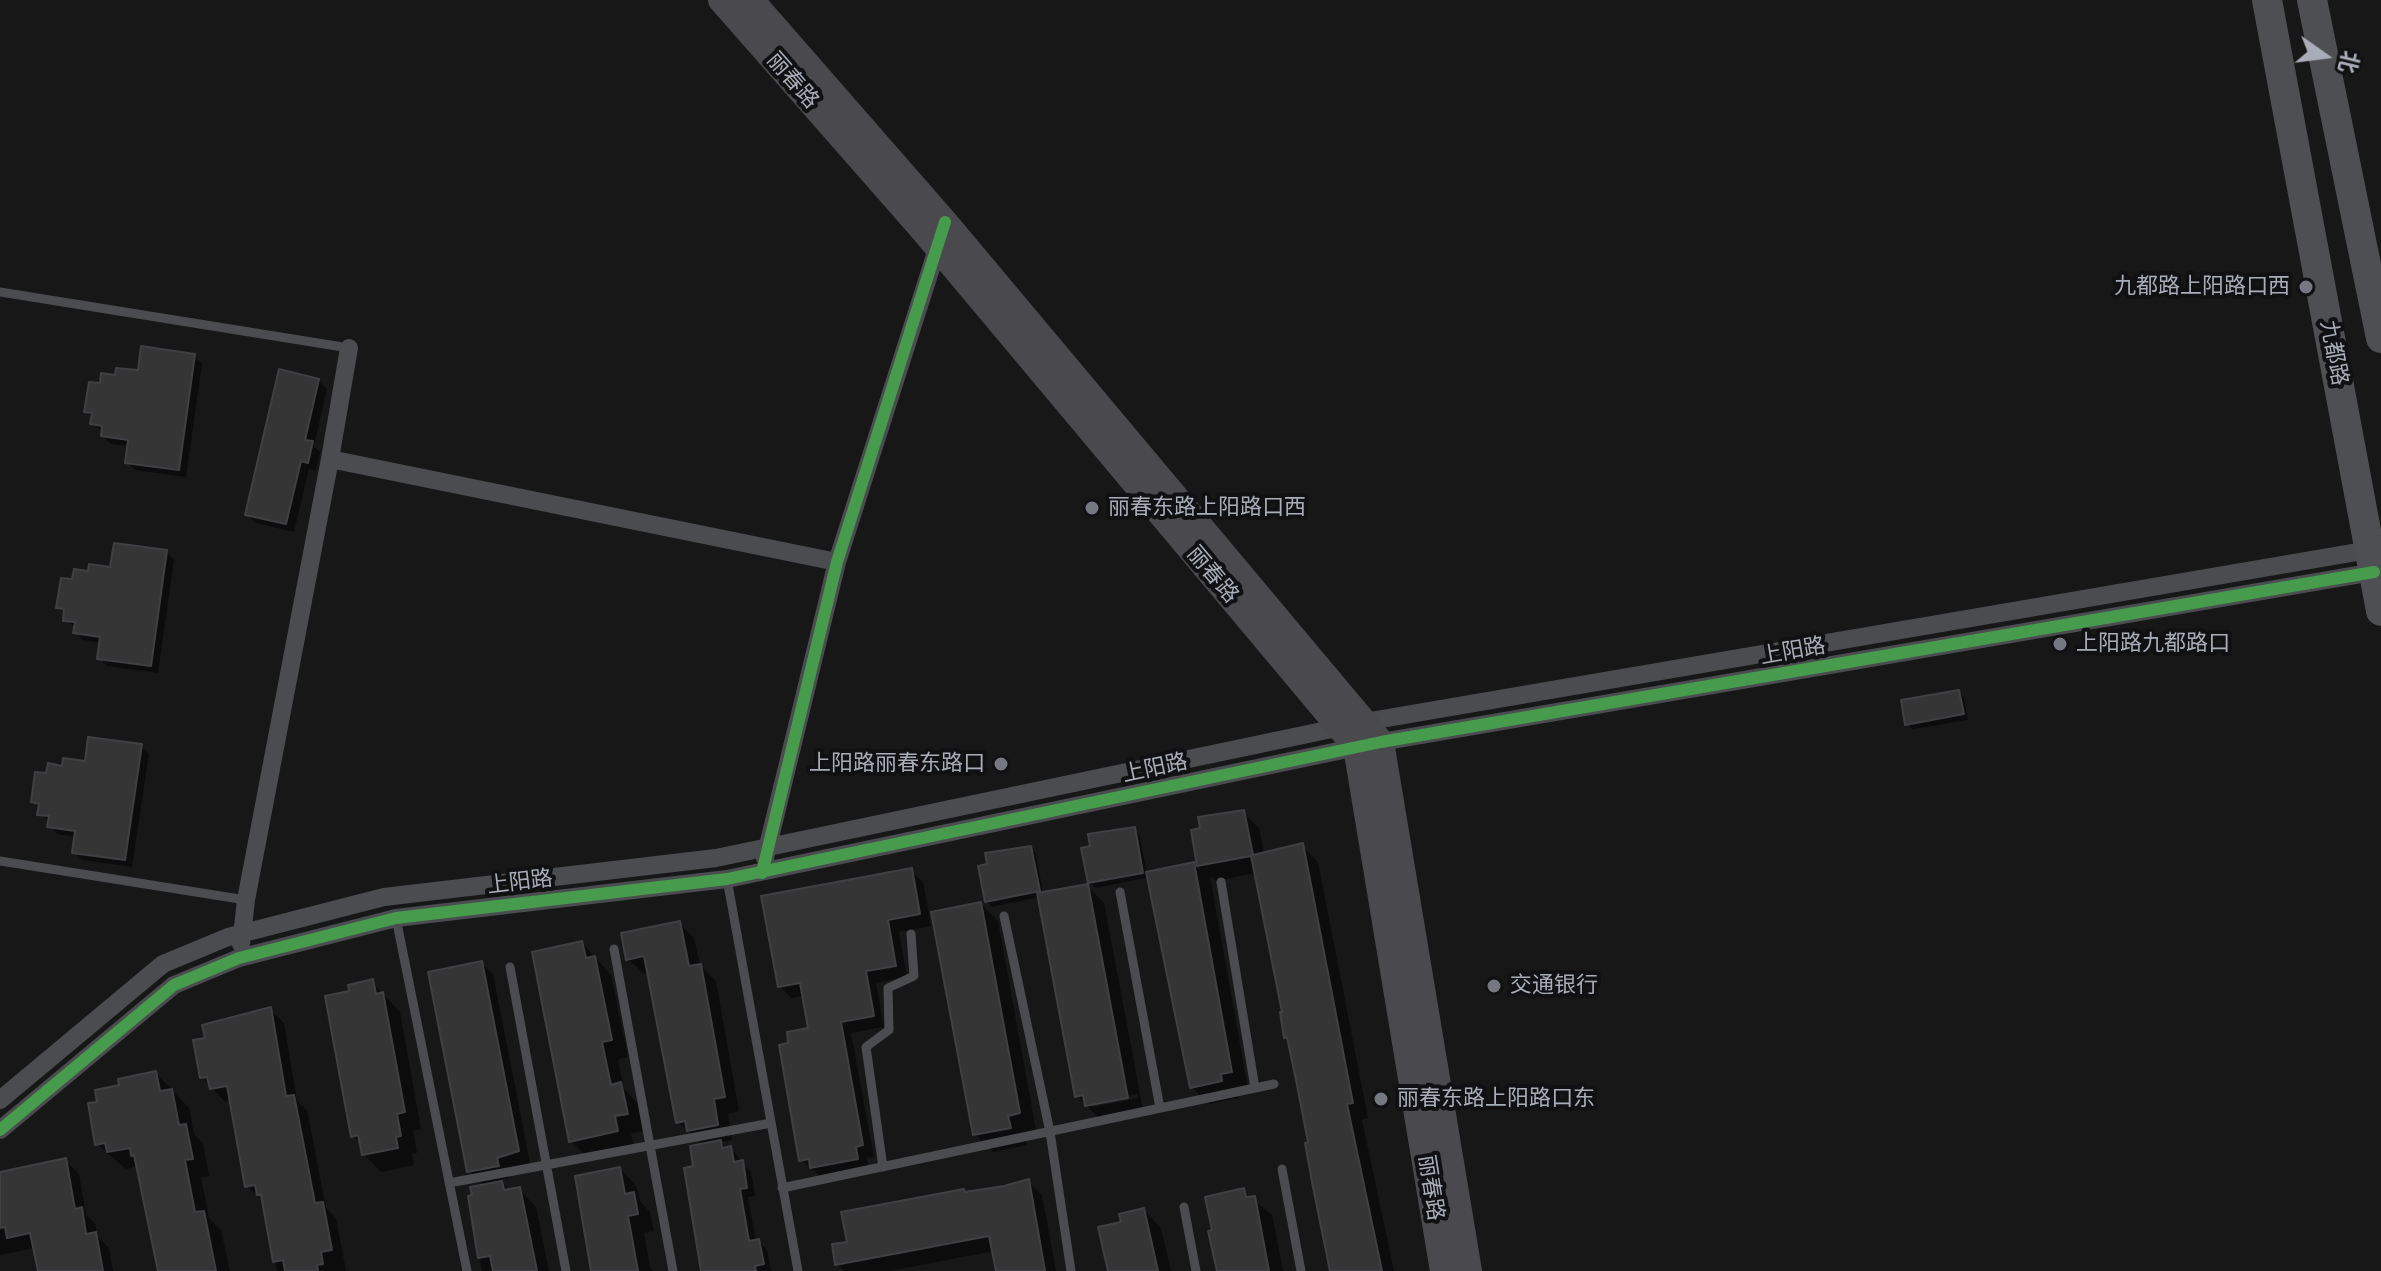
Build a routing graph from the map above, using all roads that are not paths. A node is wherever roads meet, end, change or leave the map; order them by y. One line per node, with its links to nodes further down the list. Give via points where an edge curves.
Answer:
1 (721, 0): 5 (main road, 丽春路)
2 (751, 0): 5 (main road, 丽春路)
3 (2267, 0): 10 (main road, 九都路)
4 (2312, 0): 7 (main road)
5 (942, 235): 11 (street); 13 (main road, 丽春路)
6 (0, 292): 8 (lane)
7 (2381, 338)
8 (349, 348): 9 (street)
9 (330, 459): 11 (street); 20 (street)
10 (2372, 561): 12 (main road, 九都路); 13 (street, 上阳路); 13 (street, 上阳路)
11 (837, 562): 14 (street)
12 (2381, 611)
13 (1360, 735): 14 (street, 上阳路); 16 (street, 上阳路); 49 (main road, 丽春路); 50 (main road, 丽春路)
14 (768, 848): 16 (street); 23 (street, 上阳路, via 384,897)
15 (0, 861): 20 (lane)
16 (762, 873): 17 (street, 上阳路)
17 (727, 879): 22 (street, 上阳路); 32 (lane)
18 (1221, 882): 29 (lane)
19 (1120, 892): 31 (lane)
20 (246, 900): 23 (street)
21 (1004, 916): 34 (lane)
22 (396, 918): 26 (street, 上阳路); 39 (lane)
23 (242, 934): 26 (street); 30 (street, 上阳路, via 163,964)
24 (911, 934): 37 (lane, via 914,976 888,988 889,1030 866,1047)
25 (614, 949): 35 (lane)
26 (239, 958): 33 (street, 上阳路, via 174,985)
27 (510, 967): 36 (lane)
28 (1274, 1084): 29 (lane)
29 (1255, 1088): 31 (lane)
30 (0, 1100)
31 (1160, 1108): 34 (lane)
32 (771, 1123): 35 (lane); 40 (lane)
33 (0, 1130)
34 (1050, 1132): 37 (lane); 46 (lane)
35 (650, 1146): 36 (lane); 44 (lane)
36 (546, 1165): 39 (lane); 43 (lane)
37 (883, 1167): 40 (lane)
38 (1282, 1169): 48 (lane)
39 (449, 1183): 42 (lane)
40 (782, 1188): 45 (lane)
41 (1184, 1207): 47 (lane)
42 (467, 1271)
43 (566, 1271)
44 (673, 1271)
45 (798, 1271)
46 (1071, 1271)
47 (1196, 1271)
48 (1301, 1271)
49 (1443, 1271)
50 (1469, 1271)

